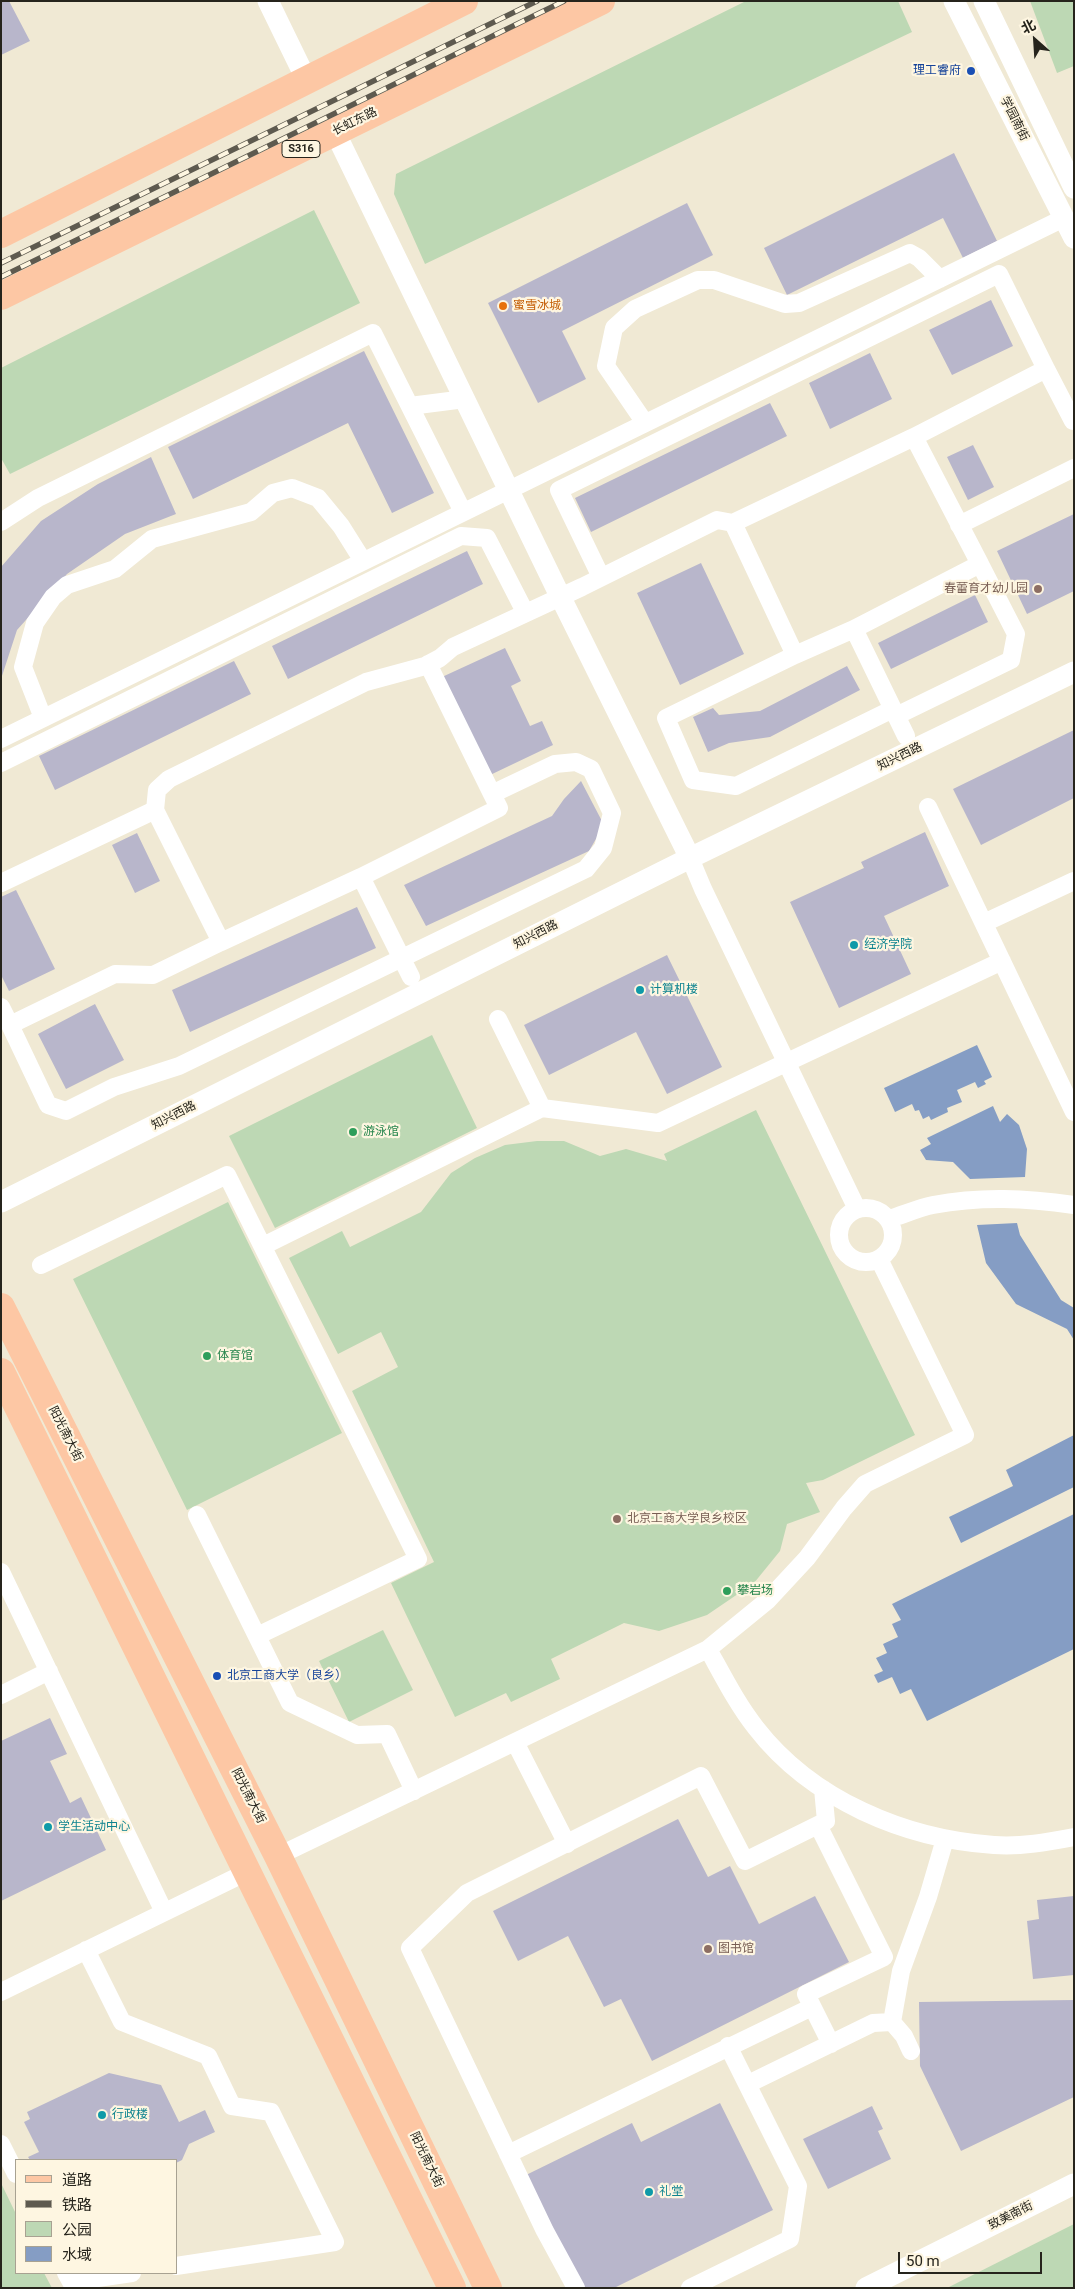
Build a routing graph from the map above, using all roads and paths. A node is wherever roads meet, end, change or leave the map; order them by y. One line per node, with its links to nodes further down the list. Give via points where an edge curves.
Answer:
1 (268, 1): 6 (street)
2 (464, 1): 6 (main road)
3 (601, 1): 7 (main road, 长虹东路 / S316)
4 (954, 1): 9 (street, 学园南街)
5 (984, 1): 8 (street, 学园南街)
6 (308, 81): 10 (main road)
7 (335, 132): 13 (main road, 长虹东路 / S316); 15 (street)
8 (1074, 188)
9 (1064, 218): 11 (street, 学园南街); 12 (street)
10 (1, 234)
11 (1074, 238)
12 (940, 279): 18 (street); 18 (street, via 910,253 799,303 785,304 714,280 698,280 635,309 614,328 606,366)
13 (1, 296)
14 (1046, 369): 17 (street); 19 (street); 28 (street, via 999,274 559,490)
15 (465, 399): 16 (street); 21 (street)
16 (410, 406): 22 (street); 23 (street, via 373,332 38,498)
17 (1072, 416)
18 (646, 423): 21 (street)
19 (914, 437): 24 (street); 25 (street)
20 (1074, 468): 25 (street)
21 (509, 490): 22 (street); 29 (street)
22 (463, 512): 26 (street)
23 (1, 522)
24 (733, 522): 28 (street, via 717,520); 32 (street)
25 (959, 525): 27 (street)
26 (363, 561): 36 (street); 36 (street, via 318,498 292,488 273,493 251,512 152,539 115,569 67,585 53,597 35,623 22,667)
27 (980, 564): 31 (street); 35 (street, via 1016,634 1010,660)
28 (601, 577): 29 (street)
29 (560, 596): 30 (street); 43 (street)
30 (525, 612): 33 (street, via 453,646); 39 (street, via 487,538 461,536)
31 (854, 629): 32 (street); 35 (street)
32 (795, 655): 35 (street, via 666,718 693,780 736,786)
33 (428, 664): 40 (street); 42 (street, via 366,682 170,779 156,790)
34 (1074, 672): 43 (street, 知兴西路)
35 (894, 713): 37 (street)
36 (43, 718): 38 (street)
37 (906, 736)
38 (1, 739)
39 (1, 763)
40 (492, 794): 44 (street, via 499,808); 49 (street, via 555,764 576,762 591,769 612,813 603,848 586,869)
41 (928, 806): 47 (street)
42 (155, 810): 46 (street); 48 (street)
43 (690, 858): 55 (street); 59 (street, 知兴西路)
44 (361, 877): 48 (street); 49 (street)
45 (1074, 881): 47 (street)
46 (1, 883)
47 (984, 923): 50 (street)
48 (221, 942): 54 (street, via 153,975 114,974)
49 (401, 958): 51 (street); 54 (street, via 179,1066 114,1087 66,1111 48,1105)
50 (1002, 961): 55 (street); 56 (street)
51 (411, 977)
52 (1, 1006): 54 (street)
53 (498, 1019): 57 (street)
54 (10, 1024)
55 (786, 1062): 57 (street, via 658,1122); 61 (street)
56 (1070, 1094): 58 (street)
57 (542, 1108): 63 (street)
58 (1074, 1112)
59 (1, 1202)
60 (1074, 1205): 62 (street, via 1027,1198 976,1199 932,1206)
61 (857, 1209): 62 (street, via 875,1209); 64 (street, via 849,1213 839,1228 841,1246 846,1254 861,1262)
62 (889, 1219): 64 (street, via 894,1237 891,1246)
63 (263, 1246): 65 (street, via 227,1175); 70 (street, via 418,1559)
64 (879, 1259): 71 (street, via 965,1435 865,1484 807,1558 768,1600)
65 (41, 1265)
66 (1, 1307): 81 (main road, 阳光南大街)
67 (1, 1372): 82 (main road)
68 (196, 1515): 70 (street)
69 (1, 1572): 72 (street)
70 (257, 1636): 76 (street, via 290,1703 357,1735 387,1734)
71 (708, 1650): 74 (street); 75 (street, via 756,1728 784,1758)
72 (49, 1672): 73 (street); 83 (street)
73 (1, 1695)
74 (515, 1742): 76 (street); 80 (street)
75 (823, 1789): 77 (street, via 826,1821); 79 (street, via 906,1830)
76 (414, 1791): 81 (street)
77 (818, 1825): 80 (street, via 745,1861 701,1776); 86 (street, via 884,1957 806,1994)
78 (1074, 1838): 79 (street, via 1042,1844 996,1845)
79 (945, 1839): 87 (street, via 901,1971)
80 (567, 1844): 93 (street, via 467,1893 410,1948)
81 (278, 1856): 100 (main road, 阳光南大街)
82 (247, 1872): 83 (street); 99 (main road)
83 (164, 1912): 84 (street)
84 (86, 1950): 85 (street); 96 (street, via 122,2022 208,2056 232,2106 271,2112 335,2242)
85 (1, 1992)
86 (812, 2006): 88 (street); 89 (street)
87 (892, 2022): 88 (street, via 873,2023); 90 (street)
88 (831, 2044): 91 (street)
89 (728, 2046): 91 (street); 93 (street)
90 (911, 2051)
91 (748, 2084): 102 (street, via 798,2186 790,2238)
92 (1, 2144): 94 (street)
93 (508, 2154): 101 (street)
94 (15, 2172)
95 (1074, 2184): 103 (street, 致美南街)
96 (178, 2266)
97 (67, 2274): 98 (street, via 71,2282)
98 (125, 2274)
99 (452, 2288)
100 (488, 2288)
101 (576, 2288)
102 (690, 2288)
103 (866, 2288)

